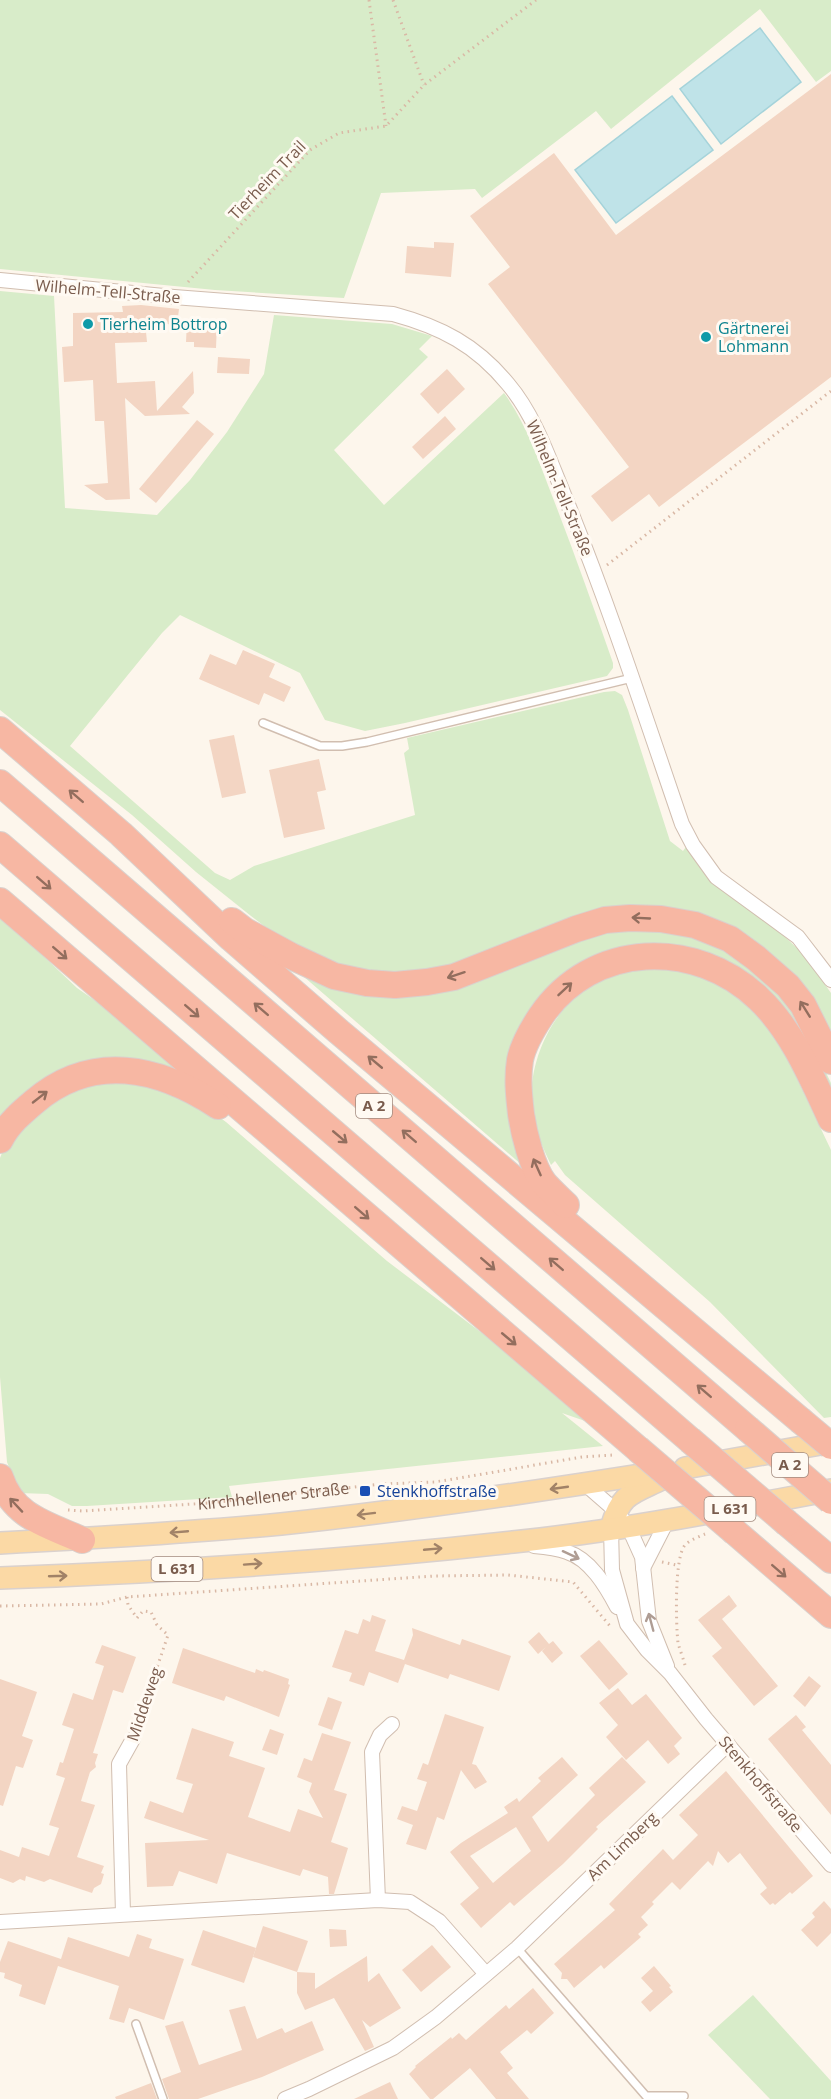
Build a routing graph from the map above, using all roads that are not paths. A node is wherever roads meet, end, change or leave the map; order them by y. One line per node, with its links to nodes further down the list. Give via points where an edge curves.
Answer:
1 (0, 280): 2 (street, Wilhelm-Tell-Straße, via 393,314 450,334 493,367 525,407 596,574)
2 (632, 678): 3 (lane, via 342,746 320,746); 9 (street, Wilhelm-Tell-Straße, via 682,824 693,845 716,877 798,937)
3 (263, 723)
4 (0, 730): 6 (highway, one-way to 4)
5 (0, 783): 20 (highway, A 2, one-way to 5, bridge)
6 (121, 834): 10 (highway, one-way to 6, via 803,1005 788,986 730,939 695,926 661,919 605,920 454,977 394,985 367,983 334,976 245,931); 14 (highway, one-way to 6, via 338,1031 231,938)
7 (0, 845): 26 (highway, A 2, one-way to 26, bridge)
8 (0, 901): 13 (highway, one-way to 13)
9 (831, 980)
10 (831, 1061)
11 (831, 1119): 14 (highway, one-way to 11, via 543,1181 530,1151 518,1088 520,1058 532,1029 549,1004 592,969 618,961 664,956 714,968 753,994 781,1025)
12 (0, 1140): 13 (highway, one-way to 13, via 17,1117 50,1090 79,1075 119,1069 184,1085 219,1107 288,1165)
13 (318, 1175): 29 (highway, one-way to 29, bridge, via 630,1452 735,1532)
14 (661, 1302): 15 (highway, bridge)
15 (831, 1444): 16 (main road)
16 (685, 1468)
17 (0, 1477): 23 (highway, one-way to 17, via 21,1511 6,1494)
18 (585, 1484): 22 (street, Stenkhoffstraße); 22 (main road, Kirchhellener Straße / L 631, via 660,1476 621,1502); 23 (main road, Kirchhellener Straße / L 631, one-way to 23, via 280,1524)
19 (831, 1490): 21 (main road, L 631)
20 (831, 1501)
21 (667, 1521): 22 (main road, L 631); 27 (street)
22 (618, 1522): 24 (main road, L 631); 27 (street, Stenkhoffstraße, via 642,1557); 30 (street, Stenkhoffstraße, via 612,1570)
23 (82, 1540): 25 (main road, Kirchhellener Straße / L 631)
24 (514, 1542): 28 (main road, L 631, one-way to 24, via 118,1573); 30 (street, one-way to 30, via 569,1552 580,1559 598,1576)
25 (0, 1543)
26 (831, 1560)
27 (643, 1568): 31 (street, Stenkhoffstraße, one-way to 27, via 649,1621)
28 (0, 1578)
29 (831, 1616)
30 (627, 1624): 31 (street, Stenkhoffstraße)
31 (670, 1673): 34 (street, Stenkhoffstraße)
32 (392, 1724): 36 (street, via 372,1752)
33 (134, 1739): 37 (street, Middeweg, via 119,1764)
34 (728, 1744): 35 (street, Stenkhoffstraße); 39 (street, Am Limberg)
35 (831, 1865)
36 (378, 1900): 37 (street); 40 (street, via 410,1902 439,1921)
37 (123, 1914): 38 (street)
38 (0, 1922)
39 (517, 1948): 40 (street, Am Limberg); 42 (lane, via 646,2097)
40 (486, 1974): 44 (street, Am Limberg, via 393,2048)
41 (136, 2024): 43 (lane)
42 (684, 2096)
43 (163, 2099)
44 (285, 2099)

